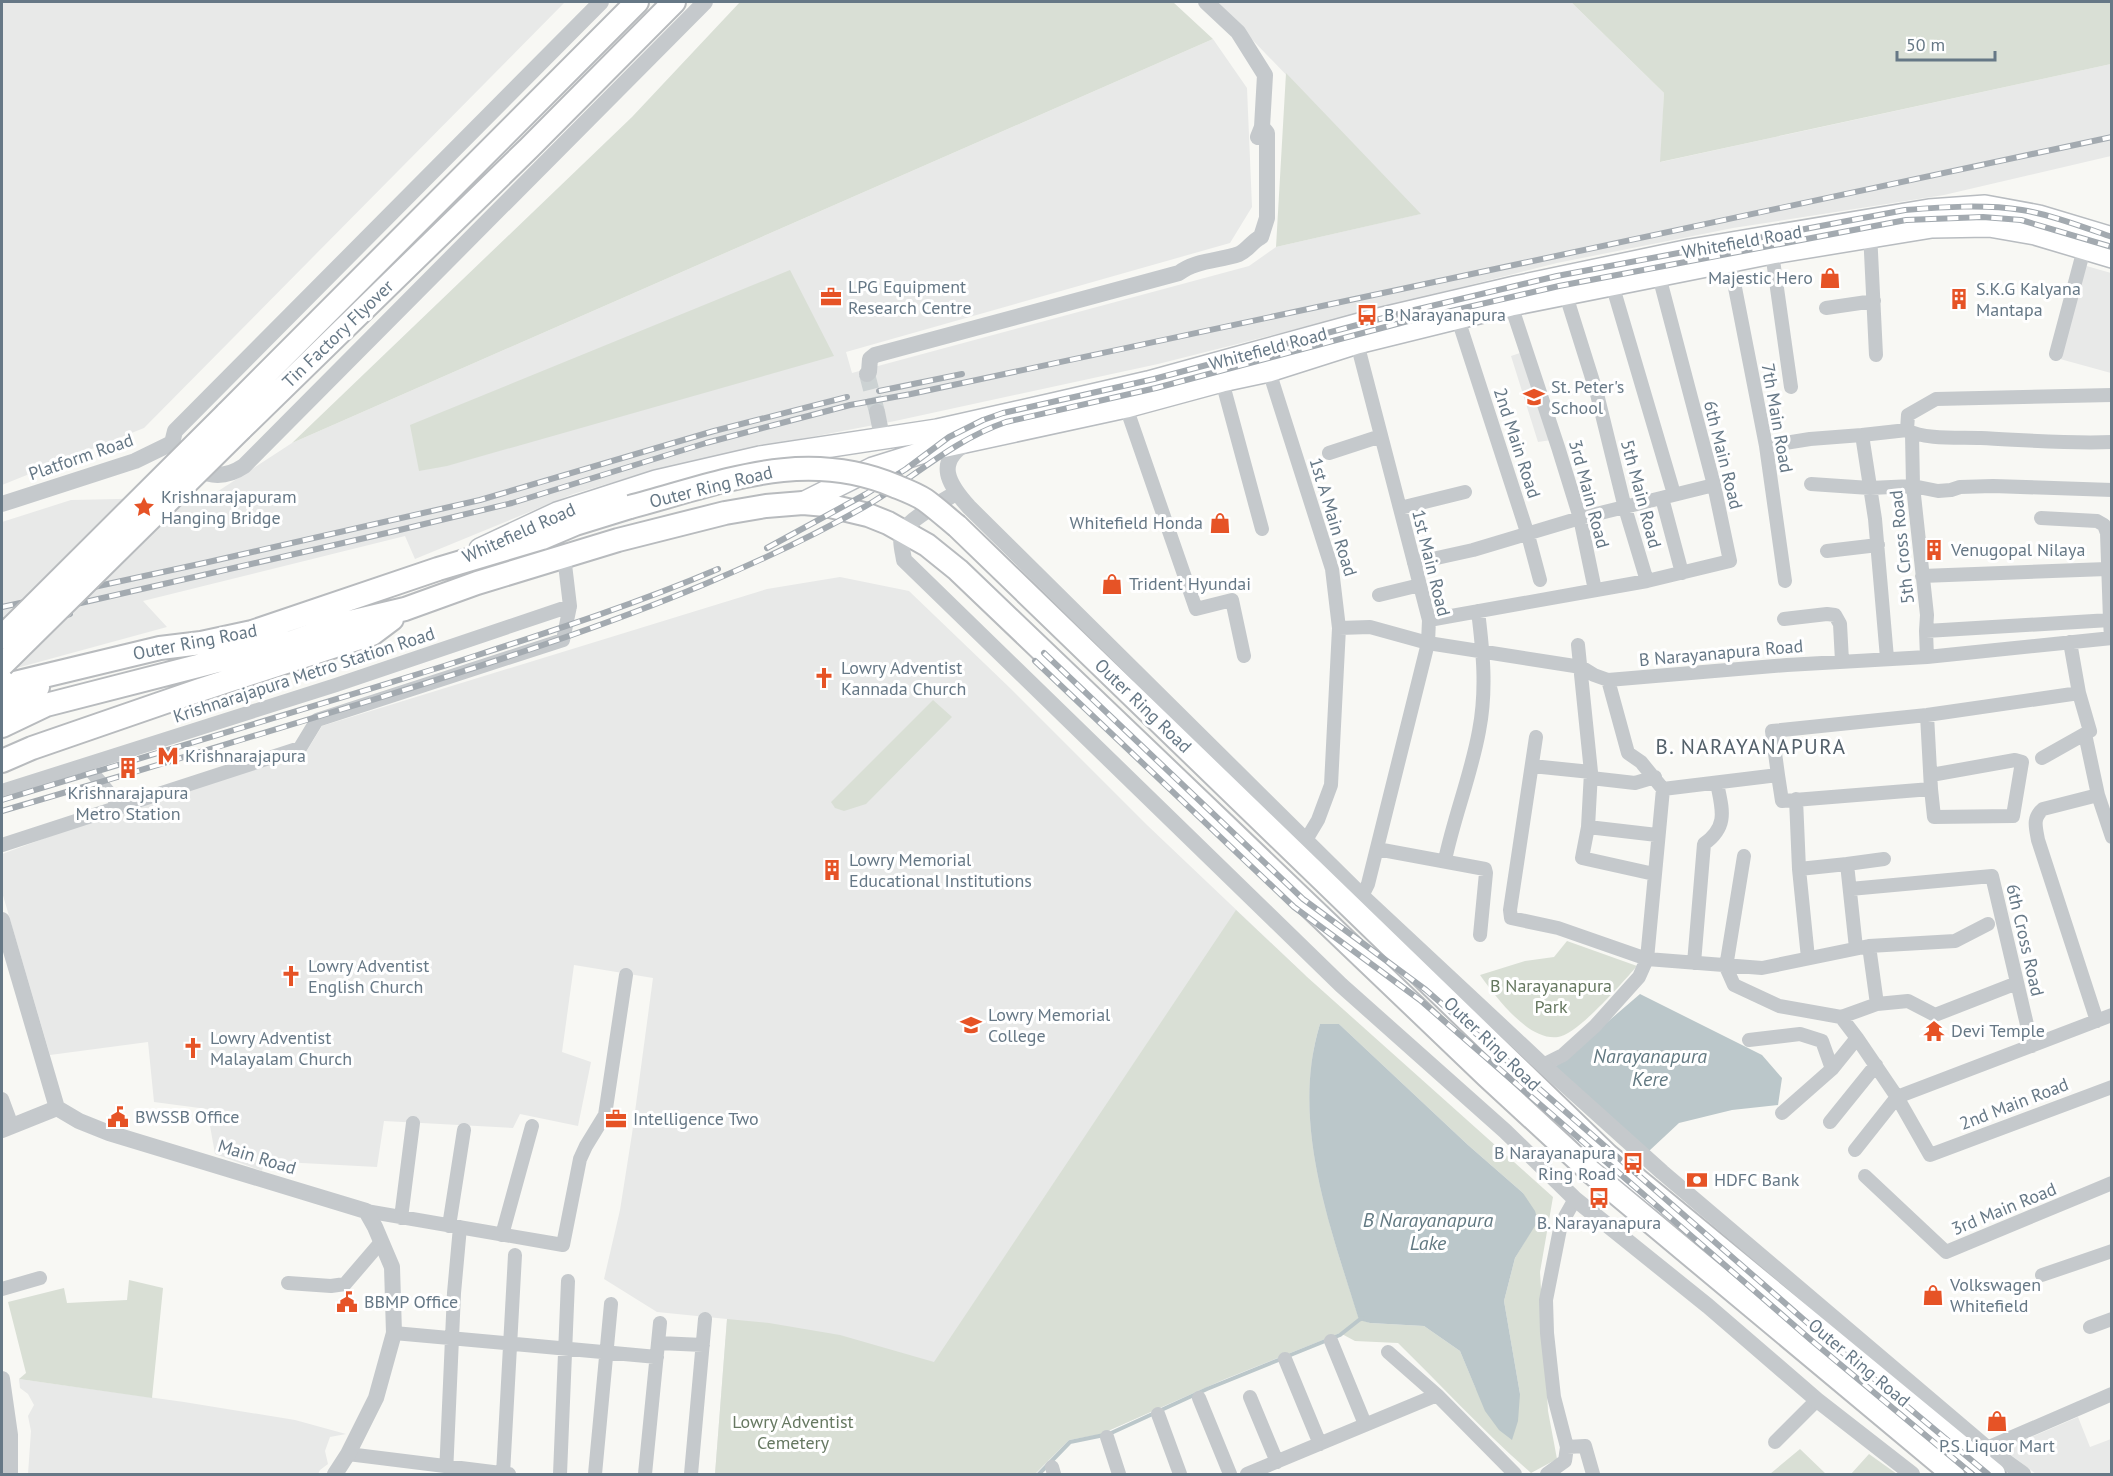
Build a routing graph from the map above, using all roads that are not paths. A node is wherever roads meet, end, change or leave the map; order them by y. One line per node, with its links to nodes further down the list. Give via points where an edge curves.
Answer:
1 (602, 2): 36 (street, via 175,431)
2 (637, 2): 29 (highway, Tin Factory Flyover)
3 (674, 2): 29 (highway, Tin Factory Flyover, via 529,148)
4 (705, 2): 36 (street, via 244,466 226,475 213,476 188,468)
5 (1206, 2): 12 (street, via 1238,32 1265,75 1262,127 1258,133 1258,203 1251,233 1254,241 1242,252)
6 (1870, 228): 7 (main road, Whitefield Road, via 1929,210 1985,206 2038,216); 8 (main road, Whitefield Road, via 1989,226 2035,234); 9 (main road, Whitefield Road); 15 (main road, Whitefield Road, via 1690,250); 16 (street)
7 (2112, 238)
8 (2084, 249): 10 (main road, Whitefield Road); 21 (street)
9 (1772, 253): 11 (main road, Whitefield Road); 25 (street)
10 (2112, 257)
11 (1730, 262): 13 (main road, Whitefield Road); 37 (street, 7th Main Road)
12 (1188, 266): 12 (street, via 1179,273 875,355 870,358 869,372 865,372 865,356 870,352 1178,264)
13 (1659, 276): 14 (main road, Whitefield Road); 40 (street, 6th Main Road)
14 (1612, 284): 15 (main road, Whitefield Road); 46 (street, 5th Main Road)
15 (1563, 285): 17 (main road, Whitefield Road); 33 (main road, Whitefield Road, via 1370,321 1148,382 938,430); 50 (street, 5th Main Road)
16 (1874, 301): 18 (street); 22 (street)
17 (1510, 305): 19 (main road, Whitefield Road); 51 (street, 3rd Main Road)
18 (1826, 308)
19 (1458, 319): 20 (main road, Whitefield Road); 55 (street, 2nd Main Road)
20 (1357, 343): 23 (main road, Whitefield Road); 32 (street, 1st Main Road)
21 (2056, 354)
22 (1876, 355)
23 (1269, 371): 24 (main road, Whitefield Road); 76 (street, 1st A Main Road, via 1332,569)
24 (1222, 381): 27 (main road, Whitefield Road); 53 (street)
25 (1791, 387)
26 (2112, 395): 30 (street, via 1936,399 1908,415)
27 (1126, 407): 34 (main road, Whitefield Road); 84 (street, via 1196,609 1232,600)
28 (877, 412): 33 (street)
29 (233, 421): 78 (highway, Tin Factory Flyover, bridge); 89 (highway, Tin Factory Flyover, bridge)
30 (1909, 432): 31 (street); 35 (street); 41 (street, 5th Cross Road)
31 (1862, 435): 37 (street); 42 (street)
32 (1381, 436): 38 (street); 49 (street, 1st Main Road)
33 (882, 437): 60 (main road, Whitefield Road, via 760,457 656,481 557,513)
34 (972, 440): 45 (street, via 956,449 947,466); 47 (main road, Whitefield Road, via 873,468)
35 (2112, 442)
36 (172, 443): 48 (street, Platform Road, via 135,461)
37 (1766, 446): 66 (street, 7th Main Road)
38 (1329, 453)
39 (1811, 484): 42 (street)
40 (1714, 485): 46 (street); 62 (street, 6th Main Road, via 1730,561)
41 (1913, 486): 42 (street); 43 (street, via 1938,491 1994,486); 63 (street, 5th Cross Road)
42 (1870, 488): 56 (street)
43 (2112, 490)
44 (1465, 492): 49 (street)
45 (956, 493): 54 (street, via 919,516); 115 (street)
46 (1668, 496): 50 (street); 62 (street, 5th Main Road)
47 (803, 503): 54 (highway, Outer Ring Road, via 868,515); 58 (highway, Outer Ring Road, via 724,513)
48 (2, 504)
49 (1400, 508): 59 (street, 1st Main Road)
50 (1625, 508): 51 (street); 65 (street, 5th Main Road)
51 (1580, 518): 55 (street); 68 (street, 3rd Main Road)
52 (2041, 518): 61 (street, via 2097,521 2104,525)
53 (1262, 529)
54 (903, 532): 159 (street, via 904,560 1341,985); 221 (highway, Outer Ring Road, via 958,570 1591,1172)
55 (1528, 535): 59 (street); 64 (street, 2nd Main Road)
56 (1878, 545): 57 (street); 86 (street)
57 (1827, 551)
58 (564, 556): 70 (street); 71 (highway, Outer Ring Road)
59 (1414, 563): 67 (street, 1st Main Road)
60 (438, 569): 87 (highway, Outer Ring Road, via 252,632); 222 (highway, Outer Ring Road, bridge, via 630,507 772,470 813,468 858,473 924,499 957,526 1607,1155)
61 (2107, 569): 63 (street); 75 (street)
62 (1682, 573): 65 (street, 6th Main Road)
63 (1922, 576): 77 (street, 5th Cross Road)
64 (1540, 580)
65 (1647, 581): 68 (street, 6th Main Road)
66 (1785, 581)
67 (1420, 585): 69 (street); 74 (street, 1st Main Road)
68 (1595, 590): 72 (street, 6th Main Road)
69 (1379, 595)
70 (570, 606): 101 (street, Krishnarajapura Metro Station Road); 111 (street, via 562,640 317,720 300,748)
71 (405, 609): 96 (highway, Outer Ring Road, via 247,655 46,705); 100 (highway, Outer Ring Road, via 372,634)
72 (1478, 611): 74 (street, 6th Main Road); 83 (street)
73 (1784, 619): 88 (street, via 1835,615 1840,624)
74 (1429, 620): 81 (street, 1st Main Road)
75 (2110, 620): 77 (street); 79 (street)
76 (1339, 628): 81 (street, via 1370,627); 115 (street, 1st A Main Road, via 1331,785)
77 (1926, 631): 85 (street, 5th Cross Road)
78 (2, 637)
79 (2111, 638): 80 (street, B Narayanapura Road)
80 (2070, 642): 85 (street, B Narayanapura Road); 93 (street)
81 (1428, 643): 83 (street); 117 (street, 1st Main Road)
82 (1578, 645): 90 (street)
83 (1483, 650): 90 (street); 120 (street, via 1479,732)
84 (1244, 656)
85 (1927, 657): 86 (street, B Narayanapura Road)
86 (1887, 658): 88 (street, B Narayanapura Road)
87 (112, 660): 92 (highway, Outer Ring Road); 94 (highway, Outer Ring Road, via 92,674 41,685)
88 (1842, 661): 91 (street, B Narayanapura Road)
89 (2, 665)
90 (1581, 667): 91 (street); 103 (street)
91 (1608, 680): 106 (street, via 1628,753)
92 (2, 686)
93 (2079, 693): 95 (street); 97 (street, via 2090,731)
94 (2, 705)
95 (1927, 715): 104 (street, via 1772,731); 105 (street)
96 (2, 726)
97 (2085, 734): 99 (street); 109 (street)
98 (1536, 737): 102 (street)
99 (2042, 758)
100 (2, 761)
101 (86, 765): 108 (street, Krishnarajapura Metro Station Road); 111 (street)
102 (1532, 766): 103 (street); 131 (street, via 1511,918 1558,928)
103 (1591, 775): 106 (street); 112 (street)
104 (1778, 775): 107 (street); 110 (street, via 1782,801)
105 (1931, 782): 105 (street, via 1934,817 2013,816 2022,762 2015,760); 110 (street)
106 (1659, 783): 107 (street); 113 (street)
107 (1717, 783): 132 (street, via 1722,820 1720,828 1704,844)
108 (2, 791)
109 (2098, 795): 114 (street); 139 (street, via 2043,809 2035,820 2038,840)
110 (1796, 800): 122 (street)
111 (121, 807): 116 (street)
112 (1588, 827): 113 (street); 123 (street, via 1582,858)
113 (1657, 835): 123 (street)
114 (2112, 837)
115 (1306, 840): 125 (street)
116 (2, 845)
117 (1377, 849): 120 (street); 125 (street, 1st Main Road)
118 (1744, 856): 133 (street)
119 (1884, 859): 121 (street)
120 (1444, 860): 128 (street, via 1485,869)
121 (1847, 864): 122 (street); 124 (street)
122 (1799, 869): 130 (street)
123 (1654, 874): 131 (street)
124 (1850, 889): 129 (street); 135 (street, 6th Cross Road, via 1992,876)
125 (1362, 896): 143 (street)
126 (2, 920): 149 (street)
127 (1988, 924): 129 (street, via 1955,941)
128 (1480, 935)
129 (1862, 947): 130 (street); 136 (street)
130 (1808, 958): 133 (street, via 1762,968)
131 (1647, 959): 132 (street); 143 (street, via 1639,977 1595,1026 1563,1054)
132 (1694, 963): 133 (street)
133 (1726, 966): 138 (street, via 1734,985 1779,1006)
134 (626, 975): 163 (street, via 605,1115 580,1159 563,1245)
135 (2017, 983): 136 (street, via 1935,1015 1908,1001); 142 (street, 6th Cross Road)
136 (1877, 1004): 138 (street)
137 (2112, 1015): 139 (street)
138 (1840, 1017): 140 (street)
139 (2097, 1021): 142 (street)
140 (1857, 1038): 144 (street); 145 (street)
141 (1749, 1040): 145 (street, via 1800,1034 1822,1041)
142 (2032, 1046): 147 (street)
143 (1543, 1065): 199 (street, via 1662,1172)
144 (1876, 1065): 147 (street); 151 (street)
145 (1832, 1069): 150 (street)
146 (2112, 1087): 147 (street, 2nd Main Road, via 1930,1155)
147 (1897, 1097): 156 (street)
148 (2, 1099): 154 (street)
149 (57, 1108): 154 (street); 160 (street, Main Road, via 109,1133)
150 (1782, 1113)
151 (1830, 1122)
152 (413, 1123): 161 (street)
153 (532, 1126): 163 (street)
154 (7, 1128)
155 (464, 1130): 162 (street)
156 (1855, 1150)
157 (1865, 1176): 158 (street, 3rd Main Road, via 1946,1252)
158 (2112, 1183)
159 (1575, 1199): 192 (street); 198 (street, via 1561,1224 1546,1300 1554,1396)
160 (366, 1211): 161 (street); 164 (street)
161 (401, 1218): 162 (street)
162 (455, 1227): 163 (street); 178 (street)
163 (502, 1235)
164 (381, 1242): 170 (street, via 345,1284); 177 (street, via 392,1267)
165 (2112, 1251): 167 (street)
166 (515, 1255): 180 (street)
167 (2042, 1275)
168 (40, 1278): 171 (street)
169 (568, 1281): 182 (street)
170 (288, 1283)
171 (2, 1289)
172 (610, 1304): 184 (street)
173 (705, 1319): 181 (street)
174 (2112, 1319): 176 (street)
175 (660, 1323): 183 (street)
176 (2090, 1327)
177 (394, 1333): 178 (street); 200 (street, via 376,1398)
178 (453, 1338): 180 (street); 203 (street)
179 (1330, 1341): 194 (street)
180 (509, 1343): 182 (street); 207 (street)
181 (703, 1345): 183 (street); 212 (street)
182 (565, 1348): 184 (street); 209 (street)
183 (658, 1350): 184 (street); 211 (street)
184 (606, 1352): 210 (street)
185 (1388, 1352): 189 (street)
186 (1286, 1359): 197 (street)
187 (2, 1379): 204 (street, via 10,1435)
188 (2112, 1394): 199 (street)
189 (1437, 1395): 194 (street); 217 (street)
190 (1250, 1397): 202 (street)
191 (1199, 1398): 215 (street)
192 (1817, 1400): 196 (street); 220 (street)
193 (1158, 1414): 214 (street)
194 (1365, 1425): 197 (street)
195 (1107, 1437): 213 (street)
196 (1775, 1442)
197 (1320, 1444): 202 (street)
198 (1567, 1447): 218 (street, via 1565,1461); 219 (street, via 1585,1446)
199 (1987, 1448): 223 (street)
200 (348, 1454): 201 (street); 205 (street)
201 (393, 1460): 203 (street); 206 (street)
202 (1277, 1462): 216 (street)
203 (446, 1471): 207 (street)
204 (10, 1474)
205 (335, 1474)
206 (391, 1474)
207 (503, 1474): 208 (street)
208 (509, 1474)
209 (560, 1474)
210 (595, 1474)
211 (645, 1474)
212 (692, 1474)
213 (1119, 1474)
214 (1180, 1474)
215 (1230, 1474)
216 (1247, 1474)
217 (1515, 1474)
218 (1547, 1474)
219 (1593, 1474)
220 (1912, 1474)
221 (1953, 1474)
222 (1994, 1474)
223 (2023, 1474)

